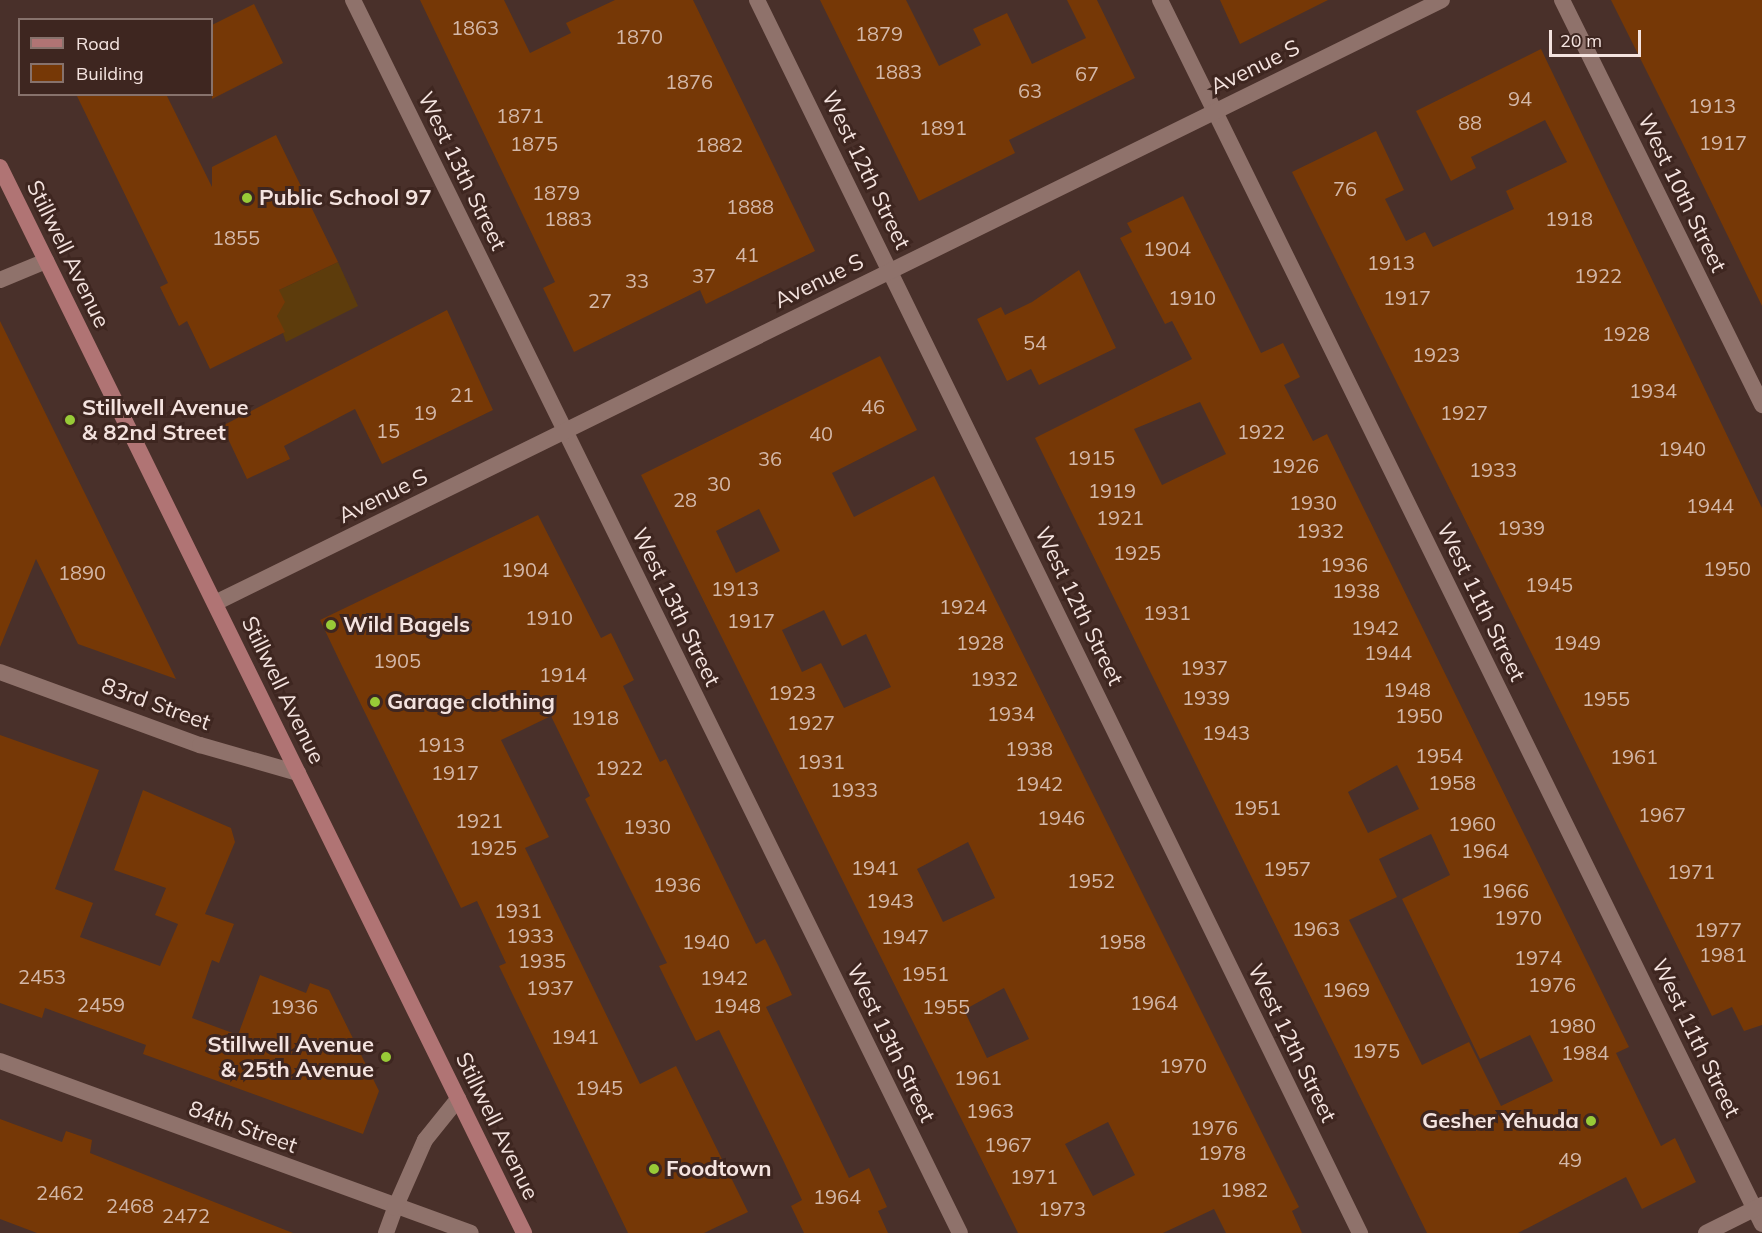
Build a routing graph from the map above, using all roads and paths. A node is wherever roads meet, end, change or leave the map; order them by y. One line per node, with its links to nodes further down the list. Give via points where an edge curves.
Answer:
1 (353, 0): 12 (street, West 13th Street)
2 (757, 0): 9 (street, West 12th Street)
3 (1160, 0): 6 (street, West 11th Street)
4 (1442, 0): 6 (street, Avenue S)
5 (1562, 0): 11 (street, West 10th Street)
6 (1215, 112): 9 (street, Avenue S); 18 (street, West 11th Street)
7 (0, 167): 8 (main road, Stillwell Avenue)
8 (46, 261): 10 (street); 13 (main road, Stillwell Avenue)
9 (890, 272): 12 (street, Avenue S); 25 (street, West 12th Street)
10 (0, 280)
11 (1762, 405)
12 (565, 431): 13 (street, Avenue S); 24 (street, West 13th Street)
13 (215, 603): 15 (main road, Stillwell Avenue)
14 (0, 672): 15 (street, 83rd Street, via 200,745)
15 (298, 773): 17 (main road, Stillwell Avenue)
16 (0, 1061): 19 (street, 84th Street)
17 (458, 1098): 19 (street, via 425,1140); 23 (main road, Stillwell Avenue)
18 (1758, 1207): 20 (street, West 11th Street); 26 (street)
19 (395, 1208): 21 (street); 22 (street, 84th Street)
20 (1762, 1224)
21 (386, 1233)
22 (471, 1233)
23 (524, 1233)
24 (960, 1233)
25 (1360, 1233)
26 (1706, 1233)

